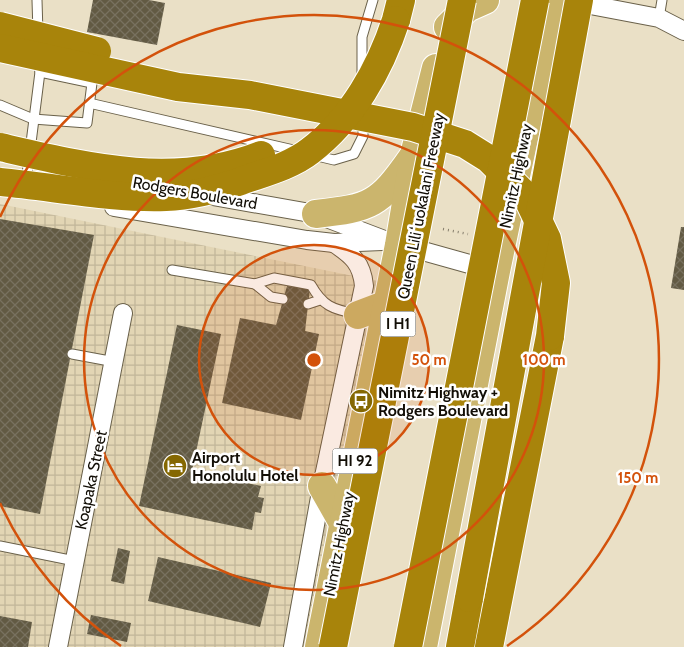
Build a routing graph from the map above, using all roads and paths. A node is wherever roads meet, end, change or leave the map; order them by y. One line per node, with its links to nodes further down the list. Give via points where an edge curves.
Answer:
1 (37, 0): 16 (lane)
2 (373, 0): 18 (lane, via 362,37 363,136 354,154 334,160)
3 (401, 0): 19 (highway, bridge, via 386,50 372,78)
4 (451, 0): 13 (main road, Nimitz Highway / HI 92)
5 (462, 0): 56 (highway, Queen Liliʻuokalani Freeway / I H1, bridge)
6 (484, 0): 13 (main road, via 456,16)
7 (535, 0): 57 (highway, bridge)
8 (553, 0): 37 (main road, Nimitz Highway)
9 (662, 0): 11 (lane)
10 (580, 1): 11 (street); 59 (highway, bridge)
11 (658, 18): 14 (street)
12 (0, 26): 17 (highway, bridge, via 181,73)
13 (446, 30): 24 (main road, Nimitz Highway / HI 92)
14 (684, 31)
15 (0, 48): 17 (highway, bridge, via 178,86)
16 (40, 72): 18 (lane, via 92,83); 21 (lane)
17 (250, 95): 60 (highway, bridge, via 413,127 465,144 489,159 527,197 547,239 556,284 550,336)
18 (89, 103): 21 (lane, via 87,122)
19 (353, 104): 27 (highway, bridge, via 286,145 240,163 202,170); 28 (highway, bridge, via 333,130 309,152 274,170 222,187 167,197)
20 (0, 105): 21 (lane)
21 (33, 119): 26 (lane)
22 (0, 128): 27 (highway, bridge)
23 (0, 148): 27 (highway, bridge, via 83,166)
24 (414, 155): 31 (main road, via 394,182 369,205); 35 (main road, Nimitz Highway / HI 92)
25 (0, 157): 26 (street, Rodgers Boulevard)
26 (28, 163): 30 (lane); 31 (street, Rodgers Boulevard)
27 (144, 174)
28 (0, 182)
29 (0, 188): 30 (street, Rodgers Boulevard)
30 (25, 192): 34 (street, Rodgers Boulevard)
31 (316, 214): 35 (street, Rodgers Boulevard)
32 (443, 229): 33 (path)
33 (471, 234)
34 (334, 243): 35 (street, Rodgers Boulevard); 44 (street, via 348,252 362,270 364,286)
35 (393, 243): 37 (street, Rodgers Boulevard); 42 (main road, Nimitz Highway / HI 92)
36 (172, 270): 38 (lane)
37 (496, 271): 58 (main road, Nimitz Highway)
38 (255, 284): 39 (lane, via 271,297); 40 (lane, via 274,278 311,285)
39 (283, 299)
40 (320, 300): 41 (lane); 44 (lane, via 335,310)
41 (308, 304)
42 (387, 304): 44 (main road); 48 (main road, Nimitz Highway / HI 92)
43 (124, 313): 46 (street, Koapaka Street)
44 (358, 315): 47 (street)
45 (72, 354): 46 (lane)
46 (115, 362): 50 (street, Koapaka Street)
47 (322, 486): 48 (main road); 53 (street)
48 (343, 523): 51 (main road, Nimitz Highway / HI 92)
49 (0, 546): 50 (lane)
50 (75, 561): 52 (street, Koapaka Street)
51 (324, 619): 54 (main road); 55 (main road, Nimitz Highway / HI 92)
52 (58, 647)
53 (293, 647)
54 (304, 647)
55 (318, 647)
56 (332, 647)
57 (408, 647)
58 (423, 647)
59 (460, 647)
60 (489, 647)

